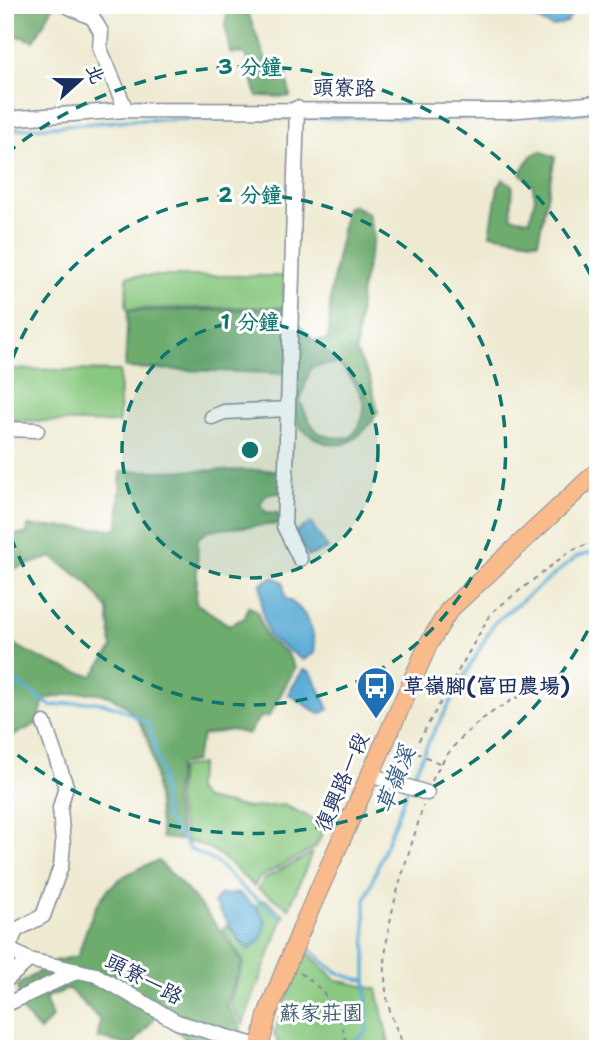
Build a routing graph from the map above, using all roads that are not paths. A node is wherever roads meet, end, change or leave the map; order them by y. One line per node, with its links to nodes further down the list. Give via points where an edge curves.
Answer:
1 (65, 5): 4 (street, via 93,18 101,32 100,49)
2 (598, 103): 3 (street, 頭寮路, via 509,111)
3 (297, 108): 4 (street, 頭寮路); 6 (street)
4 (125, 110): 5 (street, 頭寮路)
5 (5, 119)
6 (288, 409): 7 (street); 11 (street, via 284,526)
7 (212, 416)
8 (5, 429): 9 (street)
9 (37, 430)
10 (598, 471): 13 (main road, 復興路一段, via 449,610 429,643)
11 (300, 559)
12 (44, 723): 15 (street, 頭寮一路, via 66,786 60,808 61,866 43,916 16,930)
13 (370, 775): 14 (street); 20 (main road, 復興路一段, via 287,964)
14 (427, 793)
15 (7, 949): 16 (street, 頭寮一路)
16 (29, 960): 17 (street, 頭寮一路); 18 (street)
17 (79, 971): 19 (street); 20 (street, 頭寮一路, via 96,975 177,1022)
18 (5, 981)
19 (5, 1004)
20 (259, 1048)

